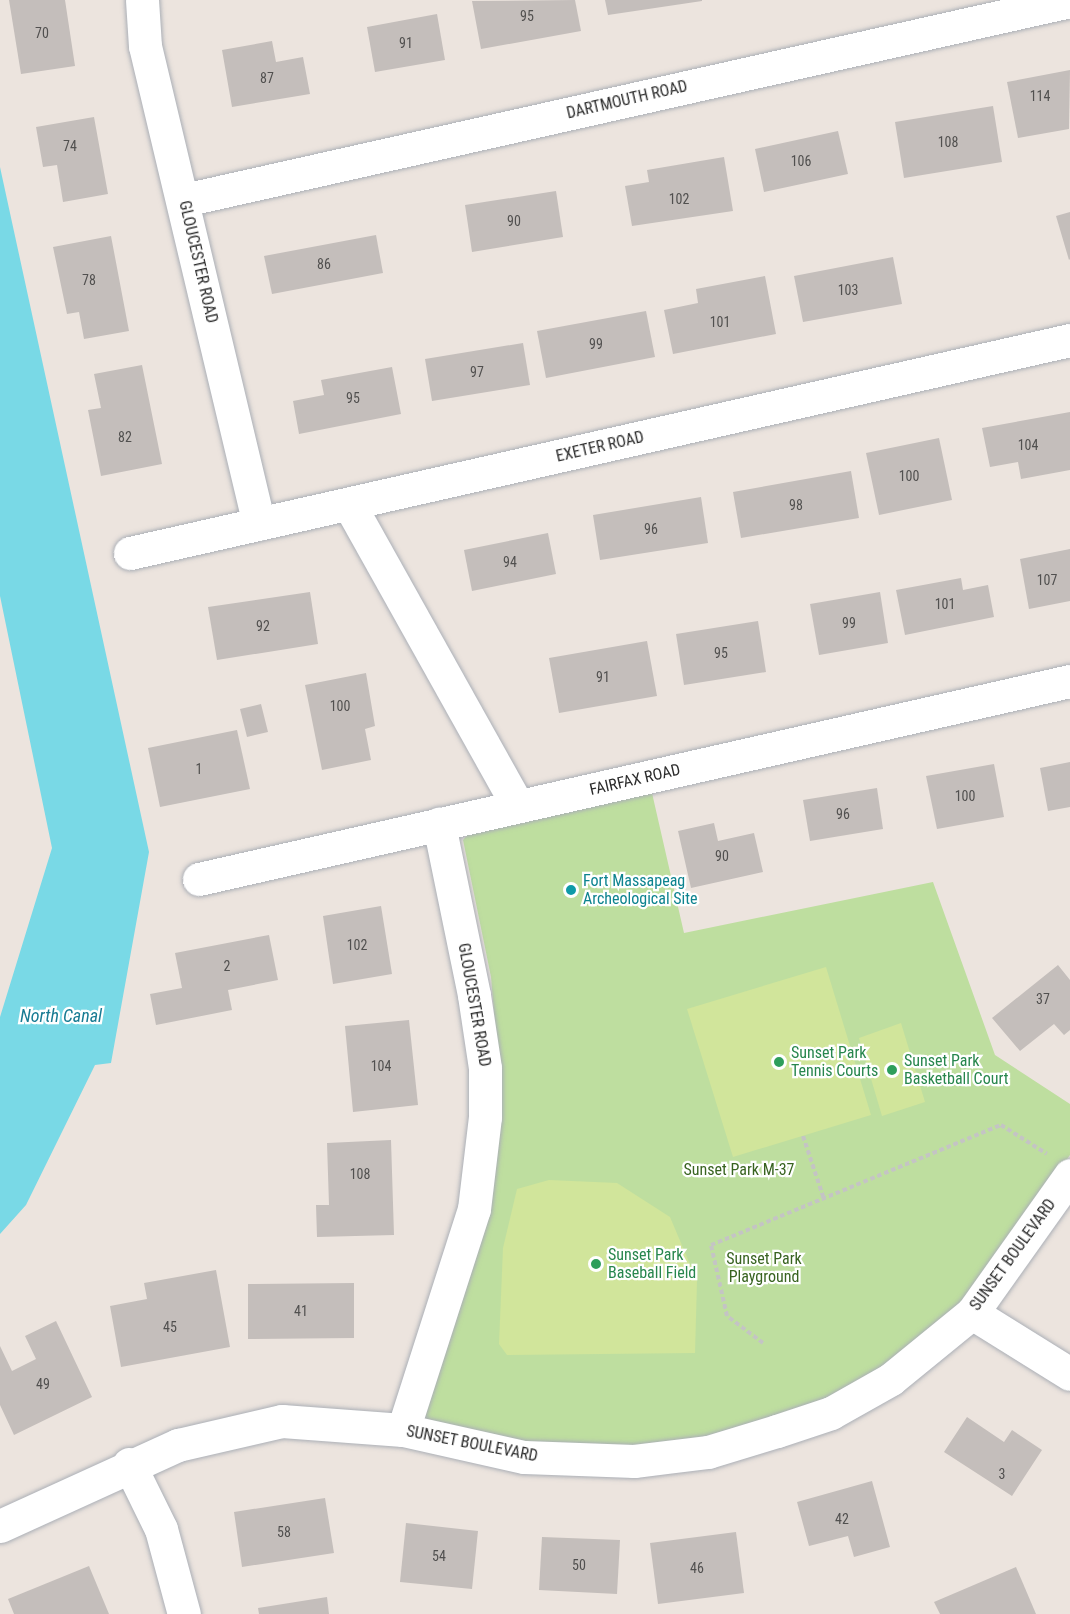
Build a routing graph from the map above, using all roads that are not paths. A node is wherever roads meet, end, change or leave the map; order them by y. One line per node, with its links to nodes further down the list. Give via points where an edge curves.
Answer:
1 (142, 0): 3 (street, GLOUCESTER ROAD, via 145,46)
2 (1070, 1): 3 (street, DARTMOUTH ROAD)
3 (184, 200): 6 (street, GLOUCESTER ROAD)
4 (1070, 340): 5 (street, EXETER ROAD)
5 (349, 504): 6 (street, EXETER ROAD); 9 (street)
6 (259, 524): 7 (street, EXETER ROAD)
7 (130, 553)
8 (1070, 681): 9 (street, FAIRFAX ROAD)
9 (518, 806): 10 (street, FAIRFAX ROAD)
10 (439, 824): 11 (street, FAIRFAX ROAD); 15 (street, GLOUCESTER ROAD, via 486,1068 485,1117 474,1209)
11 (200, 879)
12 (1060, 1166): 13 (street, SUNSET BOULEVARD)
13 (972, 1313): 14 (street); 15 (street, SUNSET BOULEVARD, via 891,1379 831,1413 708,1452 634,1461 524,1457)
14 (1070, 1374)
15 (403, 1430): 16 (street, SUNSET BOULEVARD, via 282,1421 178,1445)
16 (129, 1464): 17 (street, SUNSET BOULEVARD); 18 (street, via 161,1529)
17 (0, 1526)
18 (184, 1614)

